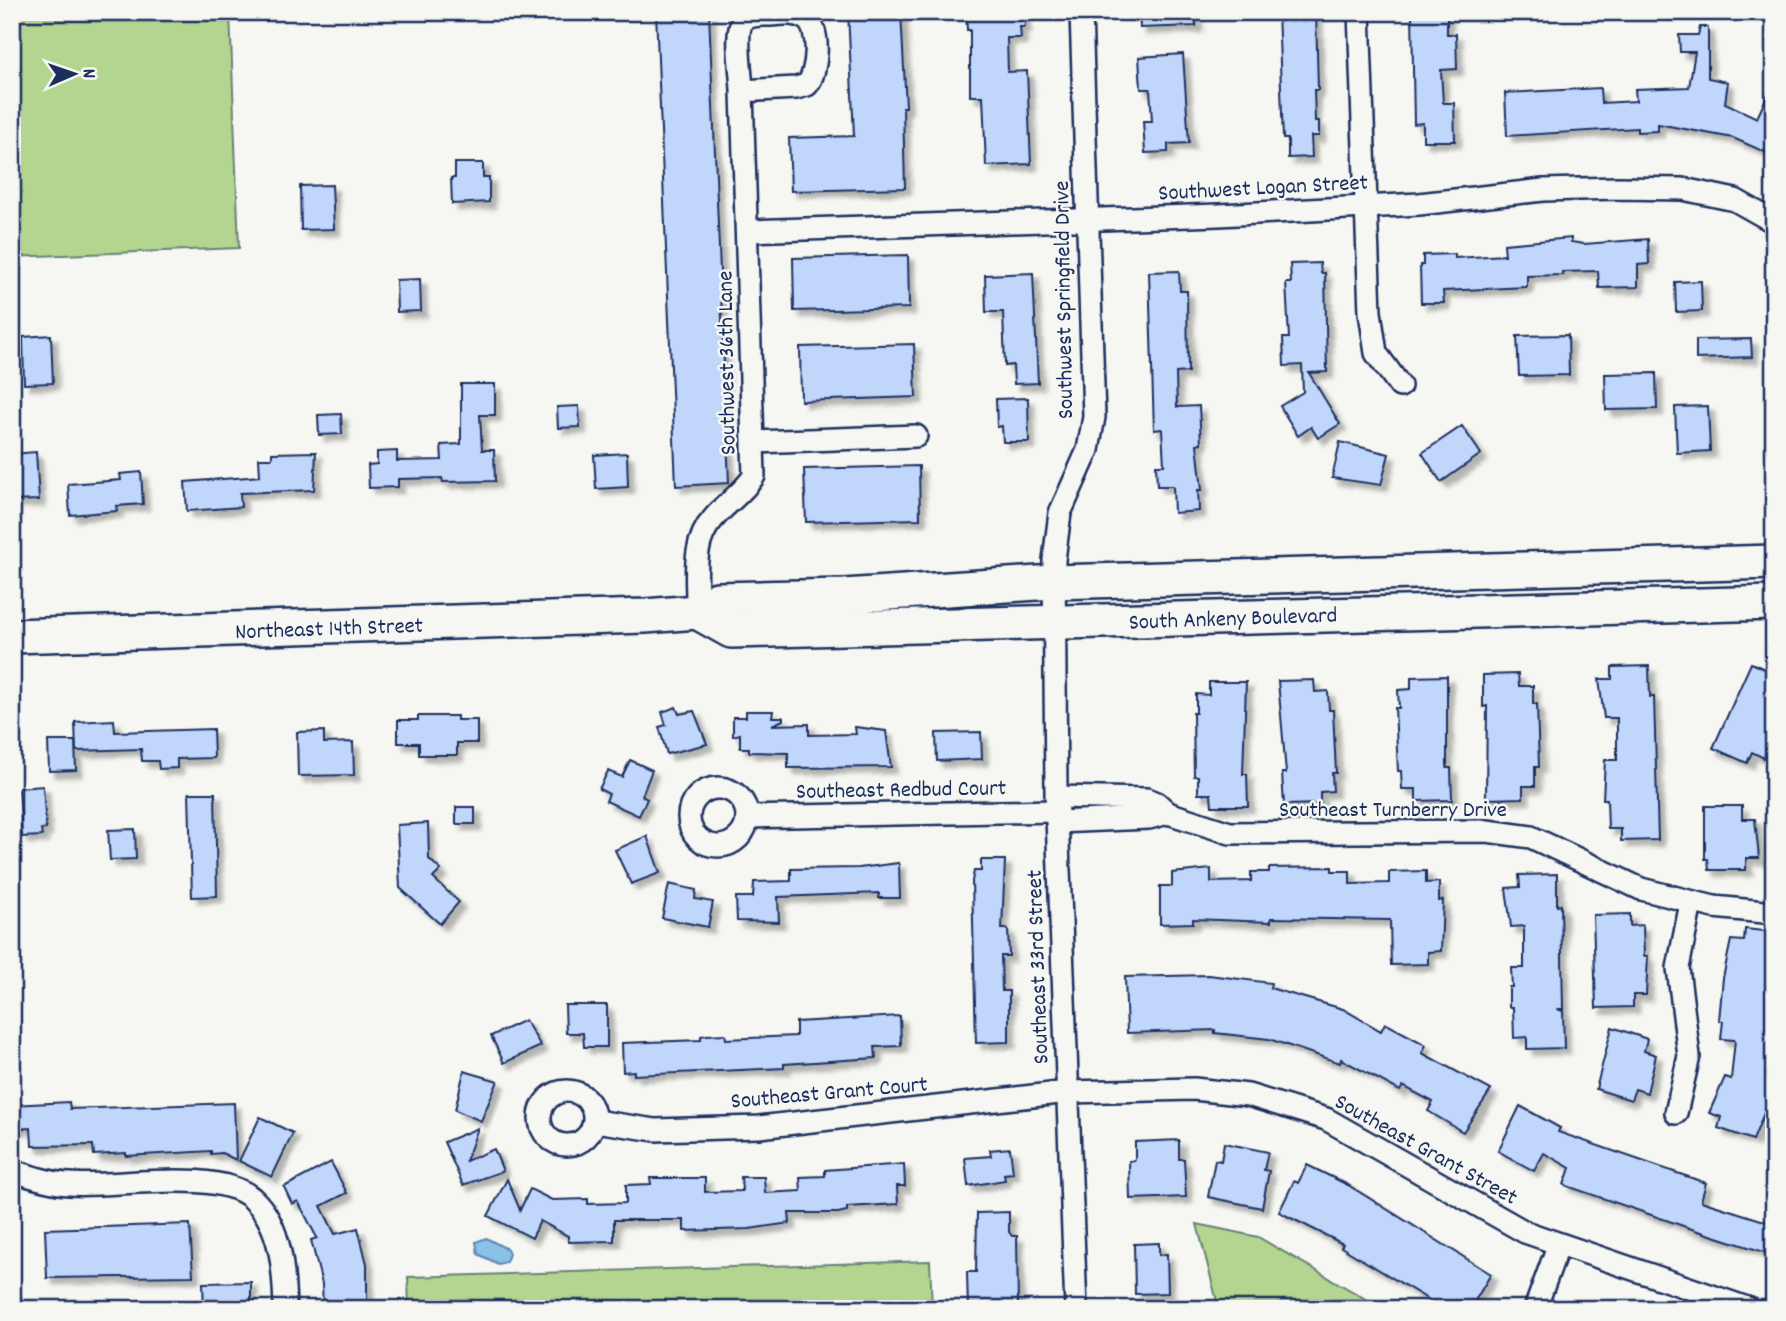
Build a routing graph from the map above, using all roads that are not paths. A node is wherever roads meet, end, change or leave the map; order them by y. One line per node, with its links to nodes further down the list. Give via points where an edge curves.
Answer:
1 (1081, 12): 5 (street, Southwest Springfield Drive)
2 (1359, 12): 4 (street)
3 (743, 91): 3 (street, Southwest 36th Lane, via 807,85 815,68 814,30 808,20 794,14 753,16 743,21 739,33); 7 (street, Southwest 36th Lane)
4 (1365, 207): 5 (street, Southwest Logan Street); 6 (street, Southwest Logan Street, via 1543,190 1684,189 1735,200); 8 (street, via 1373,340 1376,353)
5 (1088, 219): 7 (street, Southwest Logan Street); 12 (street, Southwest Springfield Drive, via 1094,417 1088,450 1060,513)
6 (1774, 222)
7 (748, 231): 10 (street, Southwest 36th Lane)
8 (1400, 386)
9 (916, 436): 10 (street)
10 (755, 442): 14 (street, Southwest 36th Lane, via 754,476 702,534 696,552)
11 (1774, 562): 12 (main road, South Ankeny Boulevard)
12 (1054, 582): 14 (main road, South Ankeny Boulevard, via 718,599); 16 (street, Southwest Springfield Drive)
13 (1774, 603): 16 (main road, South Ankeny Boulevard)
14 (697, 612): 15 (main road, South Ankeny Boulevard); 16 (main road, South Ankeny Boulevard, via 731,631)
15 (645, 616): 17 (main road, Northeast 14th Street)
16 (1054, 622): 18 (street, Southeast 33rd Street)
17 (12, 636)
18 (1056, 810): 19 (street, Southeast Redbud Court); 20 (street, Southeast Turnberry Drive, via 1135,796 1157,803 1168,813 1230,833 1487,831 1531,837 1641,889); 22 (street, Southeast 33rd Street)
19 (747, 817)
20 (1691, 903): 21 (street, Southeast Turnberry Drive); 23 (street, via 1678,968 1689,1056)
21 (1774, 913)
22 (1068, 1092): 24 (street, Southeast Grant Court, via 759,1127 655,1130); 26 (street, Southeast Grant Street, via 1194,1089 1287,1105 1326,1119 1483,1210); 28 (street, Southeast 33rd Street)
23 (1676, 1113)
24 (595, 1121)
25 (12, 1170): 27 (street, via 70,1185 197,1182 231,1186 252,1198 269,1222 279,1248)
26 (1558, 1246): 29 (street); 30 (street, Southeast Grant Street)
27 (285, 1309)
28 (1076, 1309)
29 (1535, 1309)
30 (1750, 1309)

